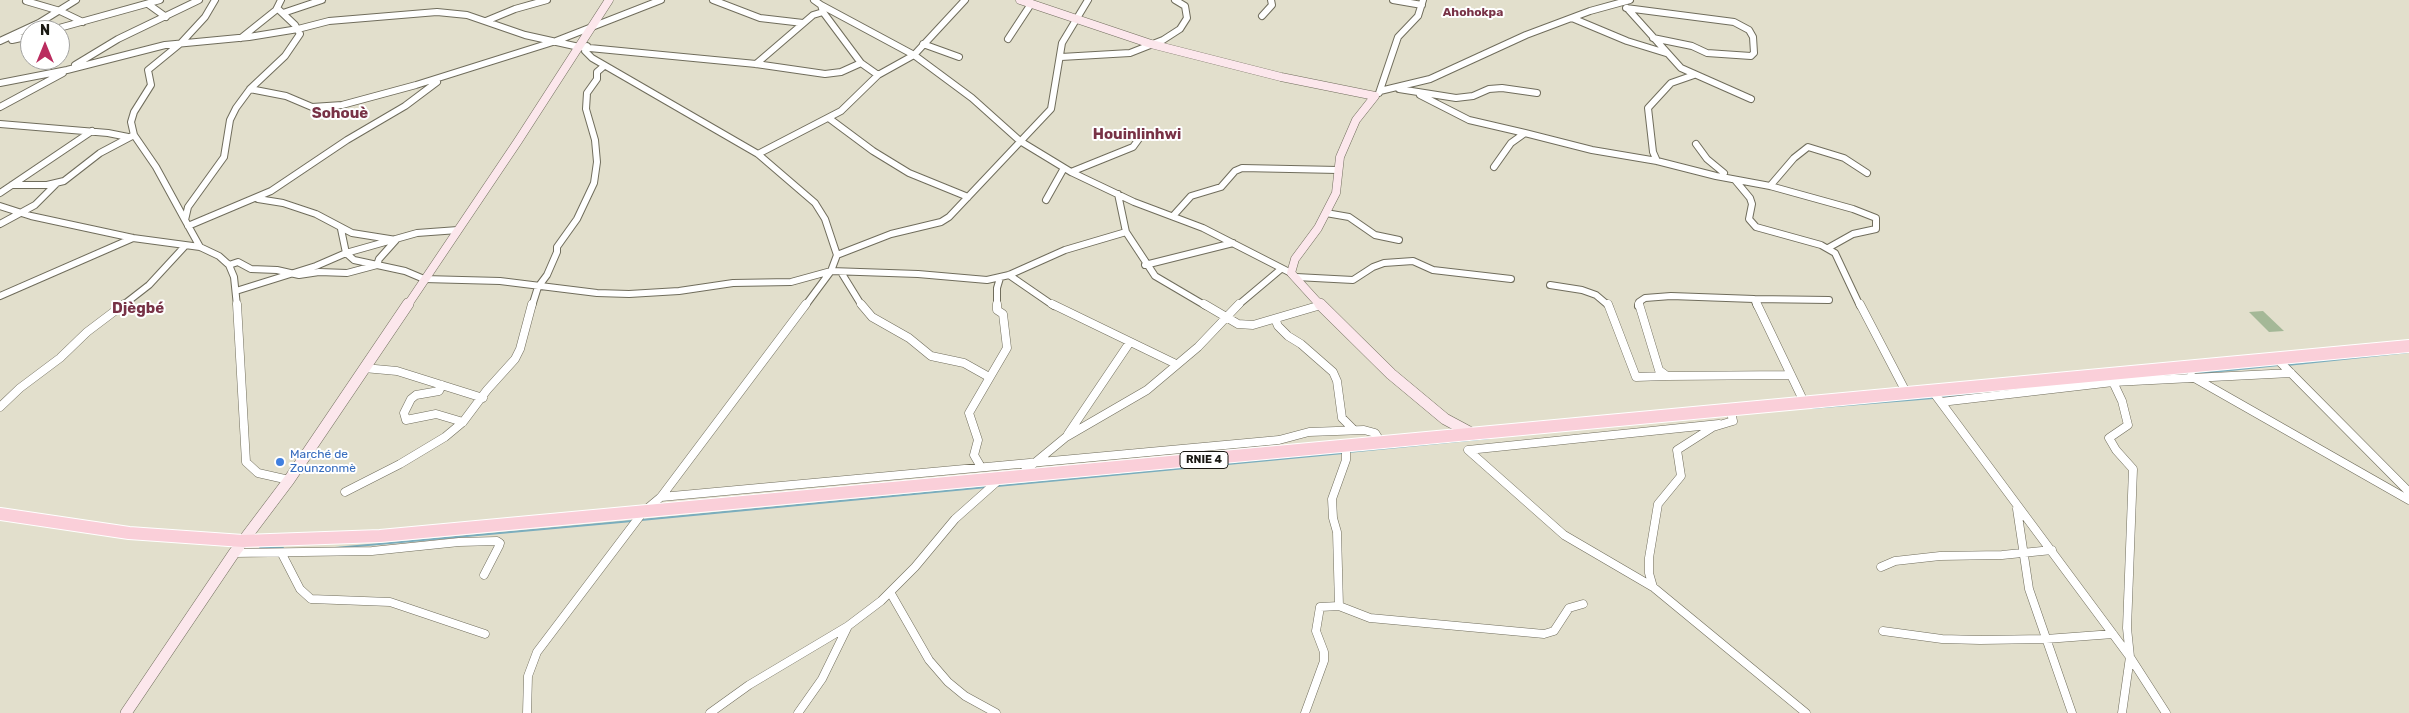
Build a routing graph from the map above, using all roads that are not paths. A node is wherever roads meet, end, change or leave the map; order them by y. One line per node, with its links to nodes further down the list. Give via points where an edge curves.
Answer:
1 (26, 0): 26 (street)
2 (76, 0): 26 (street)
3 (160, 0): 21 (street)
4 (199, 0): 29 (street)
5 (215, 0): 44 (street, via 205,17)
6 (281, 0): 24 (street)
7 (322, 0): 27 (street)
8 (544, 0): 32 (street)
9 (609, 0): 36 (street)
10 (661, 0): 36 (street)
11 (713, 0): 34 (street, via 760,18)
12 (814, 0): 25 (street)
13 (965, 0): 45 (street)
14 (1020, 0): 22 (street)
15 (1088, 0): 31 (street)
16 (1175, 0): 46 (street, via 1185,6 1187,18 1173,35)
17 (1271, 0): 28 (street, via 1272,5)
18 (1393, 0): 20 (street)
19 (1630, 0): 23 (street)
20 (1423, 2): 66 (street, via 1412,24 1398,37)
21 (148, 4): 29 (street); 33 (street)
22 (1030, 4): 31 (street); 41 (street)
23 (1622, 4): 30 (street); 40 (street); 40 (street, via 1734,22 1749,30 1754,53 1751,56 1707,53 1692,46)
24 (278, 8): 27 (street); 39 (street)
25 (822, 8): 34 (street); 49 (street); 53 (street)
26 (60, 10): 33 (street); 43 (street)
27 (283, 13): 37 (street)
28 (1262, 16)
29 (166, 17): 55 (street, via 118,39)
30 (1572, 18): 48 (street); 62 (street, via 1526,35 1430,79)
31 (1076, 19): 46 (street); 51 (street, via 1065,35)
32 (486, 21): 37 (street, via 437,12 329,21); 42 (street, via 525,35)
33 (83, 22): 35 (street)
34 (803, 23): 52 (street)
35 (70, 25)
36 (594, 25): 42 (street); 47 (street)
37 (298, 29): 39 (street); 63 (street, via 300,34 291,48)
38 (20, 38): 43 (street)
39 (241, 38): 44 (street)
40 (1653, 38): 48 (street)
41 (1008, 39)
42 (556, 40): 47 (street); 58 (street)
43 (0, 42)
44 (181, 43): 56 (street); 73 (street, via 148,70 151,85 134,112)
45 (923, 44): 49 (street); 50 (street)
46 (1151, 44): 51 (street, via 1130,53); 66 (street, via 1272,75)
47 (583, 46): 52 (street); 54 (street, via 586,53); 103 (street)
48 (1666, 53): 60 (street, via 1681,68)
49 (914, 55): 59 (street); 75 (street, via 972,98)
50 (958, 57)
51 (1061, 57): 75 (street, via 1051,109)
52 (756, 64): 53 (street, via 834,74)
53 (861, 64): 59 (street)
54 (604, 66): 77 (street); 127 (street, via 597,72 597,79 587,93 586,109 595,140 597,162 594,183)
55 (70, 68)
56 (70, 69)
57 (67, 70): 61 (street); 68 (street)
58 (449, 75): 63 (street, via 321,108 304,106 286,96); 94 (street, via 406,106 347,140)
59 (878, 75): 69 (street)
60 (1694, 75): 67 (street); 78 (street, via 1671,83 1648,108 1653,152)
61 (0, 84)
62 (1394, 88): 64 (street); 66 (street)
63 (250, 89): 100 (street, via 230,120 224,157 188,207)
64 (1414, 92): 65 (street, via 1465,98 1502,88); 72 (street, via 1469,120)
65 (1537, 93)
66 (1378, 94): 82 (street, via 1356,120 1340,157)
67 (1752, 99)
68 (0, 107)
69 (830, 119): 77 (street); 93 (street, via 909,173)
70 (0, 124): 71 (street)
71 (92, 131): 73 (street); 89 (street)
72 (1524, 132): 78 (street, via 1592,150); 80 (street, via 1510,143)
73 (131, 136): 88 (street); 100 (street, via 156,167)
74 (1141, 136): 83 (street, via 1133,146)
75 (1020, 141): 81 (street); 93 (street)
76 (1696, 144): 79 (street)
77 (758, 154): 113 (street, via 815,203 826,219)
78 (1657, 160): 85 (street)
79 (1710, 161): 85 (street); 86 (street)
80 (1494, 167)
81 (1064, 168): 83 (street); 95 (street)
82 (1338, 170): 98 (street, via 1336,193); 99 (street, via 1242,168 1221,187 1191,196)
83 (1071, 172): 92 (street)
84 (1867, 172): 90 (street, via 1844,158 1808,147)
85 (1704, 173): 87 (street)
86 (1724, 173)
87 (1735, 180): 90 (street); 111 (street, via 1750,198 1749,219 1756,227)
88 (57, 183): 89 (street); 97 (street, via 41,200)
89 (12, 185): 91 (street)
90 (1770, 186): 111 (street, via 1876,218 1876,229 1853,234)
91 (0, 193)
92 (1118, 194): 99 (street); 104 (street)
93 (968, 197): 113 (street, via 946,220 891,234)
94 (258, 199): 100 (street); 102 (street, via 316,214)
95 (1046, 200)
96 (0, 206): 97 (street)
97 (19, 212): 101 (street); 105 (street)
98 (1326, 213): 107 (street, via 1349,217 1375,235); 122 (street, via 1295,259)
99 (1173, 216): 108 (street)
100 (187, 223): 110 (street)
101 (0, 224)
102 (340, 229): 106 (street); 112 (street)
103 (458, 230): 106 (street, via 427,231); 124 (street)
104 (1126, 232): 116 (street); 123 (street, via 1066,250)
105 (133, 238): 109 (street); 129 (street)
106 (396, 240): 112 (street); 115 (street)
107 (1399, 240)
108 (1233, 243): 116 (street); 118 (street)
109 (186, 246): 110 (street); 153 (street, via 149,285 87,332)
110 (200, 247): 114 (street)
111 (1828, 248): 149 (street, via 1837,258)
112 (346, 253): 115 (street, via 354,260); 117 (street)
113 (837, 255): 119 (street)
114 (229, 265): 121 (street, via 238,262 251,269); 128 (street)
115 (374, 265): 117 (street, via 347,273); 124 (street, via 405,270)
116 (1145, 265): 133 (street, via 1154,276 1171,287)
117 (318, 269): 121 (street)
118 (1281, 269): 122 (street); 133 (street)
119 (831, 272): 120 (street); 127 (street, via 791,282 733,283 660,292 597,293); 170 (street)
120 (841, 272): 123 (street, via 918,274 973,280); 144 (street, via 856,299 872,317 909,338 932,356 964,364)
121 (291, 274): 128 (street)
122 (1293, 275): 125 (street, via 1353,280 1384,263 1413,261 1433,270); 132 (street)
123 (1005, 277): 135 (street, via 1056,307); 144 (street, via 997,288 997,310 1003,314 1007,348)
124 (424, 279): 127 (street, via 500,281); 140 (street)
125 (1511, 279)
126 (1550, 285): 143 (street, via 1582,290 1608,304 1636,377)
127 (538, 287): 150 (street, via 520,349)
128 (236, 291): 167 (street, via 246,462 258,473)
129 (0, 296)
130 (1754, 299): 131 (street); 142 (street); 143 (street, via 1671,296 1645,298 1639,302 1638,308 1659,370)
131 (1830, 300)
132 (1321, 305): 134 (street); 158 (street, via 1422,400)
133 (1226, 315): 134 (street, via 1238,324); 138 (street, via 1203,342)
134 (1276, 319): 157 (street, via 1288,336 1333,372 1342,418)
135 (1130, 342): 138 (street); 159 (street)
136 (2409, 346): 137 (main road, RNIE 4)
137 (2276, 358): 139 (main road, RNIE 4); 141 (street)
138 (1176, 364): 159 (street, via 1147,390)
139 (2180, 366): 145 (street); 148 (main road, RNIE 4)
140 (364, 368): 147 (street, via 397,371); 167 (street)
141 (2291, 374): 145 (street); 169 (street)
142 (1791, 375): 143 (street); 151 (street)
143 (1667, 376)
144 (989, 377): 164 (street, via 969,414 978,440 974,455)
145 (2192, 377): 146 (street); 162 (street)
146 (2113, 382): 152 (street); 192 (street, via 2128,425 2109,438 2134,469 2127,628)
147 (442, 385): 150 (street); 155 (street, via 439,391 411,399 404,413 406,420 436,414)
148 (1932, 389): 149 (main road, RNIE 4); 152 (street)
149 (1906, 392): 151 (main road, RNIE 4)
150 (482, 398): 155 (street)
151 (1804, 402): 154 (main road, RNIE 4)
152 (1941, 402): 172 (street)
153 (0, 407)
154 (1730, 408): 156 (street, via 1733,421); 158 (main road, RNIE 4)
155 (463, 422): 168 (street, via 400,464)
156 (1719, 424): 183 (street, via 1677,450 1681,476 1658,504 1649,573); 183 (street, via 1468,450 1564,535)
157 (1353, 429): 160 (street, via 1375,433); 163 (street, via 1310,432 1270,441)
158 (1473, 434): 160 (main road, RNIE 4)
159 (1066, 437): 163 (street)
160 (1382, 444): 161 (main road, RNIE 4)
161 (1346, 451): 165 (main road, RNIE 4); 186 (street, via 1332,499 1338,532)
162 (2329, 454): 169 (street); 171 (street)
163 (1036, 462): 164 (street); 165 (street)
164 (980, 467): 170 (street)
165 (1018, 476): 166 (main road, RNIE 4)
166 (1001, 478): 173 (main road, RNIE 4); 184 (street, via 955,518)
167 (289, 480): 175 (street)
168 (345, 492)
169 (2409, 493)
170 (661, 498): 173 (street)
171 (2409, 500)
172 (2017, 507): 177 (street); 178 (street)
173 (643, 512): 176 (main road, RNIE 4); 194 (street, via 537,652 528,676)
174 (0, 514): 175 (main road, RNIE 4, via 129,533)
175 (243, 541): 176 (main road, RNIE 4); 179 (street)
176 (376, 544): 180 (street); 182 (street, via 497,541 499,546)
177 (2052, 550): 178 (street); 190 (street)
178 (2024, 552): 181 (street, via 1940,556 1895,561); 191 (street, via 2029,589)
179 (234, 553): 180 (street); 193 (street)
180 (282, 554): 189 (street, via 304,594 311,599 390,602)
181 (1881, 567)
182 (484, 575)
183 (1653, 587): 199 (street)
184 (890, 592): 187 (street); 197 (street, via 930,660 948,682 965,696)
185 (1583, 604): 186 (street, via 1570,608 1554,631 1544,634 1370,618)
186 (1338, 606): 198 (street, via 1320,607 1316,618 1324,662)
187 (848, 626): 195 (street, via 749,685); 196 (street, via 822,679)
188 (1883, 631): 191 (street, via 1942,639)
189 (485, 634)
190 (2113, 634): 191 (street); 192 (street)
191 (2046, 639): 200 (street)
192 (2130, 656): 201 (street); 202 (street)
193 (126, 713)
194 (527, 713)
195 (710, 713)
196 (798, 713)
197 (996, 713)
198 (1305, 713)
199 (1806, 713)
200 (2072, 713)
201 (2122, 713)
202 (2166, 713)

